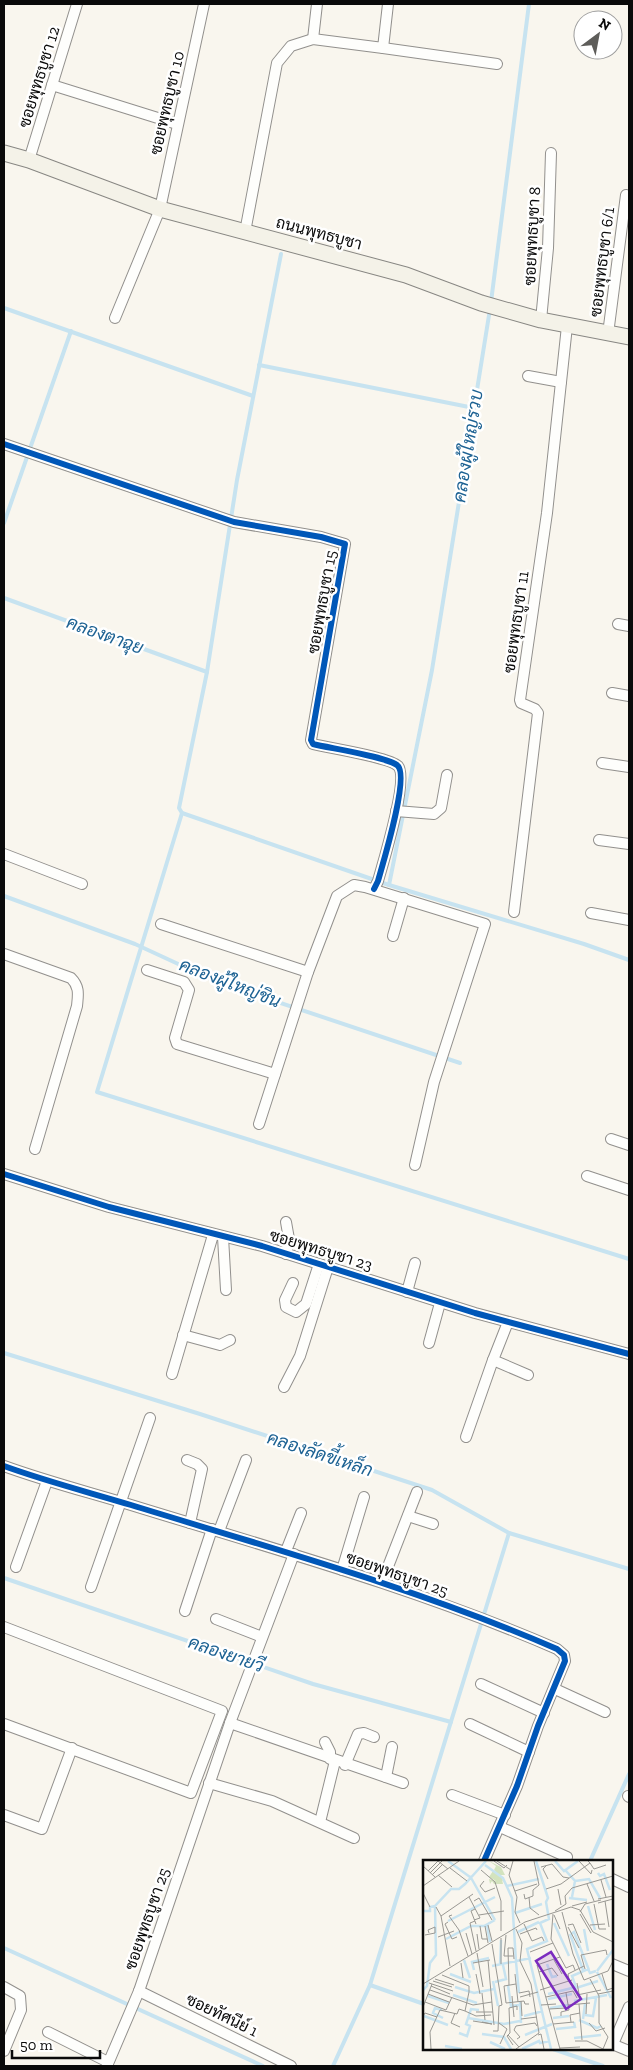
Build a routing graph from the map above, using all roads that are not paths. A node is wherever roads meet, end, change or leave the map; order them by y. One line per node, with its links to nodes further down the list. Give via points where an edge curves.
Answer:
1 (77, 4): 8 (street, ซอยพุทธบูชา 12)
2 (204, 4): 9 (street, ซอยพุทธบูชา 10)
3 (317, 4): 5 (street)
4 (388, 4): 6 (street)
5 (313, 39): 6 (street); 15 (street, via 291,46 277,63)
6 (383, 48): 7 (street)
7 (497, 64)
8 (52, 85): 9 (street); 12 (street, ซอยพุทธบูชา 12)
9 (177, 124): 14 (street, ซอยพุทธบูชา 10)
10 (4, 153): 12 (main road, ถนนพุทธบูชา)
11 (551, 153): 17 (street, ซอยพุทธบูชา 8, via 548,248)
12 (29, 160): 14 (main road, ถนนพุทธบูชา)
13 (626, 195): 19 (street, ซอยพุทธบูชา 6/1)
14 (160, 209): 15 (main road, ถนนพุทธบูชา); 16 (street, ซอยพุทธบูชา 10)
15 (245, 232): 17 (main road, ถนนพุทธบูชา, via 406,275 482,303)
16 (115, 318)
17 (541, 320): 18 (main road, ถนนพุทธบูชา)
18 (566, 326): 19 (main road, ถนนพุทธบูชา); 22 (street, ซอยพุทธบูชา 11)
19 (608, 334): 20 (main road, ถนนพุทธบูชา)
20 (629, 337)
21 (528, 376): 22 (street)
22 (561, 382): 38 (street, ซอยพุทธบูชา 11, via 547,513 520,700 538,713)
23 (4, 444): 31 (street, ซอยพุทธบูชา 15, via 234,522 345,544 311,740 313,744 386,760 397,766 402,774)
24 (618, 624): 25 (street)
25 (629, 626)
26 (612, 693): 27 (street)
27 (629, 696)
28 (602, 763): 29 (street)
29 (629, 767)
30 (447, 775): 31 (street, via 438,811 434,814)
31 (396, 811): 36 (street, ซอยพุทธบูชา 15)
32 (598, 840): 33 (street)
33 (629, 844)
34 (4, 854): 35 (street)
35 (82, 884)
36 (374, 889): 37 (street); 45 (street, via 354,885 337,896)
37 (404, 898): 42 (street); 51 (street, via 485,924 434,1082)
38 (514, 912)
39 (591, 913): 40 (street)
40 (629, 920)
41 (161, 924): 45 (street)
42 (393, 936)
43 (4, 954): 50 (street, via 71,978 79,992)
44 (147, 970): 46 (street, via 184,982 189,990 174,1038 177,1044)
45 (308, 972): 46 (street)
46 (276, 1074): 47 (street)
47 (259, 1124)
48 (611, 1139): 49 (street)
49 (629, 1145)
50 (35, 1149)
51 (415, 1164)
52 (4, 1174): 56 (street, ซอยพุทธบูชา 23)
53 (587, 1176): 54 (street)
54 (629, 1190)
55 (286, 1222): 58 (street, via 289,1239)
56 (212, 1235): 57 (street, ซอยพุทธบูชา 23); 66 (street)
57 (223, 1237): 58 (street, ซอยพุทธบูชา 23); 62 (street)
58 (286, 1254): 60 (street, ซอยพุทธบูชา 23)
59 (415, 1263): 63 (street)
60 (324, 1266): 61 (street, via 306,1304 296,1312 286,1307 285,1300); 63 (street, ซอยพุทธบูชา 23); 73 (street, via 300,1356)
61 (292, 1283)
62 (226, 1290)
63 (407, 1292): 64 (street, ซอยพุทธบูชา 23)
64 (440, 1303): 65 (street, ซอยพุทธบูชา 23); 68 (street)
65 (508, 1322): 69 (street, ซอยพุทธบูชา 23); 70 (street)
66 (183, 1335): 67 (street, via 220,1345); 71 (street)
67 (230, 1340)
68 (429, 1343)
69 (629, 1354)
70 (493, 1360): 72 (street); 75 (street)
71 (172, 1374)
72 (528, 1375)
73 (284, 1387)
74 (150, 1418): 82 (street)
75 (466, 1437)
76 (187, 1460): 85 (street, via 202,1469)
77 (246, 1460): 87 (street)
78 (4, 1466): 79 (street, ซอยพุทธบูชา 25)
79 (47, 1481): 82 (street, ซอยพุทธบูชา 25); 89 (street)
80 (417, 1492): 84 (street)
81 (364, 1497): 90 (street)
82 (120, 1501): 85 (street, ซอยพุทธบูชา 25); 92 (street)
83 (300, 1513): 88 (street)
84 (408, 1516): 86 (street); 91 (street)
85 (190, 1523): 87 (street, ซอยพุทธบูชา 25)
86 (433, 1524)
87 (216, 1530): 88 (street, ซอยพุทธบูชา 25); 93 (street)
88 (290, 1552): 90 (street, ซอยพุทธบูชา 25); 96 (street, ซอยพุทธบูชา 25)
89 (16, 1567)
90 (342, 1570): 91 (street, ซอยพุทธบูชา 25)
91 (382, 1582): 98 (street, ซอยพุทธบูชา 25, via 496,1622 557,1649 565,1661)
92 (91, 1587)
93 (185, 1610)
94 (216, 1619): 96 (street)
95 (4, 1627): 107 (street, via 222,1711 191,1793)
96 (262, 1637): 101 (street, ซอยพุทธบูชา 25)
97 (481, 1684): 100 (street)
98 (555, 1689): 99 (street); 100 (street, ซอยพุทธบูชา 25)
99 (605, 1712)
100 (544, 1713): 108 (street, ซอยพุทธบูชา 25)
101 (230, 1723): 109 (street); 111 (street, ซอยพุทธบูชา 25)
102 (4, 1724): 107 (street)
103 (470, 1724): 108 (street)
104 (374, 1737): 109 (street, via 358,1734)
105 (325, 1742): 109 (street)
106 (392, 1747): 110 (street)
107 (72, 1748): 114 (street, via 42,1829)
108 (529, 1752): 115 (street, ซอยพุทธบูชา 25)
109 (337, 1762): 110 (street); 116 (street)
110 (386, 1777): 112 (street)
111 (209, 1782): 116 (street, via 257,1795); 126 (street, ซอยพุทธบูชา 25)
112 (403, 1783)
113 (452, 1795): 115 (street)
114 (4, 1815)
115 (505, 1815): 117 (street, ซอยพุทธบูชา 25)
116 (320, 1822): 118 (street)
117 (500, 1827): 119 (street); 120 (street, ซอยพุทธบูชา 25)
118 (354, 1838)
119 (568, 1857)
120 (484, 1860)
121 (613, 1879): 122 (street)
122 (629, 1887)
123 (613, 1964): 124 (street)
124 (629, 1972)
125 (4, 1986): 131 (street, via 20,1996 22,2004)
126 (139, 1991): 133 (street, ซอยพุทธบูชา 25); 134 (street, ซอยทัศนีย์ 1)
127 (629, 2007): 129 (street)
128 (48, 2032): 133 (street)
129 (613, 2042)
130 (613, 2044): 132 (street)
131 (4, 2051)
132 (629, 2051)
133 (108, 2064)
134 (291, 2066)

